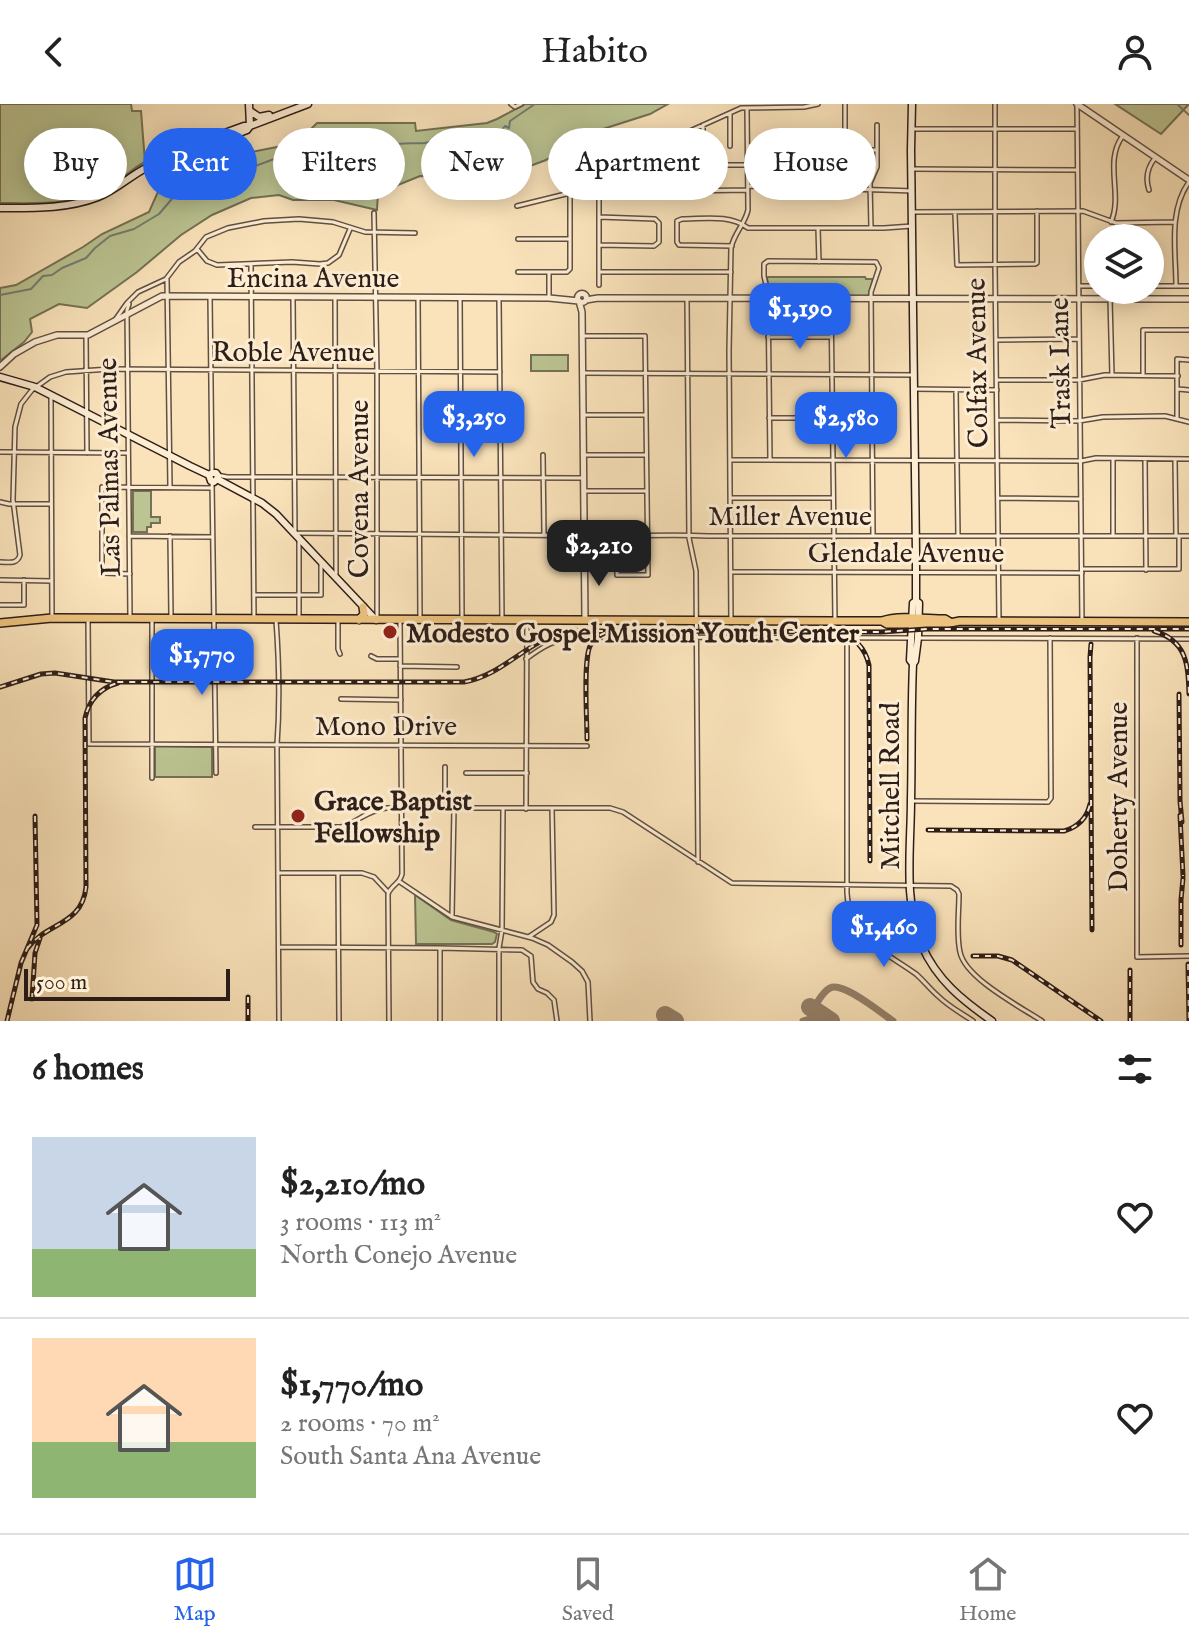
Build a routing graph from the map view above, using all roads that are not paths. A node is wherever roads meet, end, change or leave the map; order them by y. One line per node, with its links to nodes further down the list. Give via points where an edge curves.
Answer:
1 (308, 104): 13 (main road)
2 (521, 104): 8 (street)
3 (818, 104): 10 (street)
4 (845, 104): 20 (street)
5 (912, 104): 21 (main road, Mitchell Road)
6 (995, 104): 22 (street, Colfax Avenue)
7 (1077, 104): 23 (street, Trask Lane); 24 (street)
8 (513, 106)
9 (762, 106): 10 (street); 12 (street)
10 (794, 106)
11 (249, 108): 13 (main road, via 261,117); 17 (main road)
12 (747, 108): 14 (street); 19 (street)
13 (294, 109): 17 (main road)
14 (730, 112): 15 (street); 25 (street)
15 (703, 125): 18 (street)
16 (877, 125): 26 (street)
17 (250, 126): 44 (main road, via 147,167 95,198 55,207)
18 (696, 128)
19 (748, 128)
20 (845, 128)
21 (911, 129): 22 (street); 29 (main road, Mitchell Road)
22 (994, 129): 23 (street); 31 (street, Colfax Avenue)
23 (1076, 129): 32 (street, Trask Lane)
24 (1123, 136): 27 (street); 52 (street, via 1114,152)
25 (730, 146)
26 (877, 150): 30 (street)
27 (1155, 158): 33 (street); 36 (street, via 1148,171)
28 (744, 165): 34 (street, via 676,169 679,191)
29 (912, 169): 31 (street); 37 (main road, Mitchell Road)
30 (876, 170)
31 (994, 170): 32 (street); 49 (street, Colfax Avenue)
32 (1077, 170): 46 (street, Trask Lane)
33 (1189, 181): 53 (street)
34 (744, 188)
35 (876, 190): 37 (street)
36 (1149, 190)
37 (912, 191): 47 (main road, Mitchell Road)
38 (548, 198): 43 (street)
39 (570, 200): 62 (street)
40 (599, 200): 51 (street)
41 (748, 200): 54 (street)
42 (870, 200): 58 (street)
43 (517, 206)
44 (0, 208)
45 (1037, 211): 46 (street); 49 (street); 68 (street, via 1037,264)
46 (1078, 211): 52 (street); 75 (street, Trask Lane)
47 (912, 212): 48 (street); 55 (main road, Mitchell Road)
48 (955, 212): 49 (street); 68 (street, via 956,264)
49 (995, 212): 68 (street, Colfax Avenue)
50 (374, 213): 59 (street, Covena Avenue)
51 (599, 217): 63 (street); 63 (street, via 659,223 656,245)
52 (1111, 222): 53 (street)
53 (1175, 222): 78 (street)
54 (743, 224): 57 (street); 64 (street); 64 (street, via 728,218 678,220 679,245)
55 (912, 226): 58 (street); 96 (main road, Mitchell Road)
56 (350, 228): 59 (street); 65 (street, via 315,219 258,221 211,234); 67 (street, via 341,253 328,263)
57 (818, 228): 58 (street); 66 (street)
58 (871, 228)
59 (374, 233): 60 (street); 85 (street, Covena Avenue)
60 (415, 233)
61 (518, 239): 62 (street)
62 (571, 239): 70 (street, via 570,270)
63 (599, 245): 71 (street)
64 (732, 246): 72 (street)
65 (197, 249): 67 (street, via 213,264); 73 (street)
66 (819, 262): 93 (street, via 768,261); 95 (street, via 878,263)
67 (251, 265): 82 (street)
68 (995, 265): 97 (street, Colfax Avenue)
69 (518, 272): 70 (street)
70 (549, 272): 89 (street)
71 (599, 272): 72 (street); 74 (street)
72 (731, 272): 92 (street)
73 (166, 279): 80 (street); 102 (street, via 142,289)
74 (599, 285)
75 (1079, 286): 76 (street); 98 (street, Trask Lane)
76 (1084, 286)
77 (1164, 286): 78 (street)
78 (1176, 286): 79 (street)
79 (1189, 286)
80 (168, 296): 81 (street, Encina Avenue); 104 (street, Encina Avenue); 116 (street)
81 (210, 296): 82 (street, Encina Avenue); 117 (street)
82 (251, 296): 83 (street, Encina Avenue); 118 (street)
83 (293, 297): 84 (street, Encina Avenue); 120 (street)
84 (335, 297): 85 (street, Encina Avenue); 121 (street)
85 (375, 297): 86 (street, Encina Avenue); 122 (street, Covena Avenue)
86 (418, 297): 87 (street, Encina Avenue); 123 (street)
87 (460, 297): 88 (street, Encina Avenue); 124 (street)
88 (499, 297): 89 (street, Encina Avenue); 125 (street)
89 (549, 298): 90 (street, Encina Avenue)
90 (582, 299): 91 (street, Encina Avenue); 108 (street)
91 (687, 299): 92 (street, Encina Avenue); 128 (street)
92 (731, 299): 93 (street, Encina Avenue); 129 (street)
93 (768, 299): 94 (street, Encina Avenue); 109 (street)
94 (831, 299): 95 (street, Encina Avenue); 110 (street)
95 (871, 299): 96 (street, Encina Avenue); 132 (street)
96 (913, 299): 97 (street, Encina Avenue); 133 (main road, Mitchell Road)
97 (996, 299): 98 (street, Encina Avenue); 112 (street, Colfax Avenue)
98 (1079, 299): 99 (street, Encina Avenue); 111 (street, Trask Lane)
99 (1084, 299)
100 (1164, 299): 101 (street, Encina Avenue)
101 (1189, 299)
102 (128, 303): 104 (street, Las Palmas Avenue); 105 (street)
103 (1110, 304): 134 (street)
104 (127, 314): 105 (street, Encina Avenue); 115 (street, Las Palmas Avenue)
105 (114, 320): 107 (street, Encina Avenue)
106 (1189, 330): 135 (street, via 1143,330)
107 (86, 335): 114 (street, via 43,339); 119 (street)
108 (582, 336): 126 (street); 127 (street, via 645,336)
109 (768, 337): 110 (street); 130 (street)
110 (831, 337): 131 (street)
111 (1079, 339): 112 (street); 139 (street, Trask Lane)
112 (996, 340): 138 (street, Colfax Avenue)
113 (1189, 360): 136 (street, via 1177,359)
114 (0, 367)
115 (128, 369): 116 (street, Roble Avenue); 119 (street, Roble Avenue); 156 (street, Las Palmas Avenue)
116 (169, 370): 117 (street, Roble Avenue); 165 (street)
117 (210, 371): 118 (street, Roble Avenue); 180 (street)
118 (252, 371): 120 (street, Roble Avenue); 178 (street)
119 (87, 372): 140 (street, Roble Avenue, via 55,375); 147 (street)
120 (294, 372): 121 (street, Roble Avenue); 179 (street)
121 (336, 372): 122 (street, Roble Avenue); 181 (street)
122 (377, 372): 123 (street, Roble Avenue); 182 (street, Covena Avenue)
123 (419, 372): 124 (street, Roble Avenue); 183 (street)
124 (460, 372): 125 (street, Roble Avenue); 184 (street)
125 (500, 372): 185 (street)
126 (582, 373): 127 (street); 148 (street)
127 (645, 374): 128 (street); 149 (street)
128 (687, 374): 129 (street); 208 (street)
129 (729, 375): 130 (street); 170 (street)
130 (769, 375): 131 (street); 150 (street)
131 (832, 375): 132 (street); 151 (street)
132 (871, 375): 133 (street); 174 (street)
133 (914, 375): 141 (main road, Mitchell Road)
134 (1112, 375): 135 (street); 139 (street)
135 (1143, 375): 136 (street)
136 (1178, 376): 142 (street)
137 (1, 378): 140 (main road)
138 (997, 380): 139 (street); 143 (street, Colfax Avenue)
139 (1079, 380): 154 (street, Trask Lane)
140 (35, 387): 146 (main road); 158 (street, via 17,414)
141 (914, 389): 145 (street); 172 (main road, Mitchell Road)
142 (1178, 389): 144 (street); 152 (street)
143 (997, 390): 145 (street); 153 (street, Colfax Avenue)
144 (1189, 390)
145 (956, 391): 175 (street)
146 (51, 396): 147 (main road); 159 (street)
147 (87, 414): 156 (main road); 160 (street)
148 (583, 415): 149 (street); 163 (street)
149 (646, 415): 164 (street)
150 (769, 418): 151 (street); 171 (street)
151 (832, 418): 173 (street)
152 (1177, 419): 154 (street); 155 (street)
153 (997, 420): 154 (street); 176 (street, Colfax Avenue)
154 (1079, 421): 177 (street, Trask Lane)
155 (1189, 422)
156 (128, 435): 161 (street, Las Palmas Avenue); 165 (main road)
157 (0, 452): 158 (street)
158 (13, 453): 159 (street); 198 (street)
159 (51, 453): 160 (street); 199 (street)
160 (87, 453): 161 (street)
161 (128, 453): 188 (street, Las Palmas Avenue)
162 (543, 455): 186 (street)
163 (583, 455): 164 (street); 187 (street)
164 (646, 455): 191 (street)
165 (170, 456): 180 (main road); 189 (street)
166 (1113, 458): 167 (street); 177 (street); 220 (street)
167 (1145, 459): 168 (street); 221 (street)
168 (1175, 459): 169 (street); 222 (street)
169 (1189, 459)
170 (730, 460): 171 (street); 193 (street)
171 (770, 460): 173 (street)
172 (915, 460): 174 (street); 175 (street); 209 (main road, Mitchell Road)
173 (833, 461): 174 (street); 194 (street)
174 (872, 461): 218 (street)
175 (957, 461): 176 (street); 210 (street)
176 (997, 461): 177 (street); 195 (street, Colfax Avenue)
177 (1081, 461): 196 (street, Trask Lane)
178 (252, 477): 179 (street); 180 (street); 192 (street)
179 (295, 477): 181 (street); 207 (street)
180 (213, 478): 189 (street); 192 (main road); 224 (street)
181 (336, 478): 182 (street); 200 (street)
182 (378, 478): 183 (street); 201 (street, Covena Avenue)
183 (419, 478): 184 (street); 202 (street)
184 (461, 478): 185 (street); 203 (street)
185 (501, 478): 186 (street); 204 (street)
186 (543, 478): 187 (street); 205 (street)
187 (583, 478): 190 (street)
188 (129, 487): 189 (street); 212 (street, Las Palmas Avenue); 233 (street, via 101,488 103,573)
189 (170, 487)
190 (584, 491): 191 (street); 206 (street)
191 (647, 491): 215 (street)
192 (252, 498): 207 (main road); 238 (street)
193 (730, 498): 194 (street); 216 (street)
194 (833, 498): 217 (street)
195 (998, 498): 196 (street); 211 (street, Colfax Avenue)
196 (1081, 499): 219 (street, Trask Lane)
197 (0, 502): 198 (street)
198 (13, 504): 199 (street); 225 (street, via 20,555 14,562)
199 (51, 504): 237 (street)
200 (336, 533): 201 (street, Miller Avenue); 207 (street, Miller Avenue); 234 (street)
201 (378, 534): 202 (street, Miller Avenue); 241 (street, Covena Avenue)
202 (420, 534): 203 (street, Miller Avenue); 256 (street)
203 (461, 534): 204 (street, Miller Avenue); 257 (street)
204 (501, 534): 205 (street, Miller Avenue); 258 (street)
205 (544, 534): 206 (street, Miller Avenue)
206 (584, 534): 214 (street, Miller Avenue); 260 (street)
207 (297, 535): 226 (main road); 239 (street)
208 (689, 535): 215 (street, Miller Avenue); 216 (street, Miller Avenue); 261 (street, via 696,571)
209 (916, 535): 210 (street, Miller Avenue); 218 (street, Miller Avenue); 229 (main road, Mitchell Road)
210 (958, 535): 211 (street, Miller Avenue)
211 (998, 535): 219 (street, Miller Avenue); 230 (street, Colfax Avenue)
212 (129, 536): 213 (street); 233 (street, Las Palmas Avenue)
213 (170, 536): 224 (street); 247 (street)
214 (617, 536): 215 (street, Miller Avenue); 215 (street, via 617,575 648,575)
215 (647, 536)
216 (730, 536): 217 (street, Miller Avenue); 232 (street)
217 (834, 536): 218 (street, Miller Avenue); 228 (street)
218 (873, 536)
219 (1081, 536): 220 (street, Miller Avenue); 231 (street, Trask Lane)
220 (1113, 536): 221 (street, Miller Avenue)
221 (1146, 536): 222 (street, Miller Avenue); 227 (street)
222 (1178, 536): 223 (street, Miller Avenue); 227 (street, Glendale Avenue, via 1179,569)
223 (1189, 536)
224 (212, 537): 248 (street)
225 (0, 562)
226 (321, 562): 234 (main road); 239 (street, via 321,595)
227 (1146, 570): 231 (street, Glendale Avenue)
228 (834, 571): 229 (street, Glendale Avenue); 232 (street, Glendale Avenue); 263 (street)
229 (916, 571): 230 (street, Glendale Avenue); 264 (main road, Mitchell Road)
230 (999, 571): 231 (street, Glendale Avenue); 265 (street, Colfax Avenue)
231 (1082, 571): 266 (street, Trask Lane)
232 (731, 572): 262 (street)
233 (130, 574): 245 (street, Las Palmas Avenue)
234 (336, 578): 242 (main road)
235 (0, 580): 236 (street)
236 (24, 580): 237 (street); 240 (street, via 24,605)
237 (52, 581): 243 (street)
238 (254, 595): 239 (street); 249 (street)
239 (299, 596): 251 (street)
240 (0, 605)
241 (379, 607): 242 (main road, via 375,614); 254 (street, Covena Avenue)
242 (366, 610): 253 (main road); 254 (main road)
243 (52, 618): 244 (main road); 268 (main road)
244 (88, 619): 245 (main road); 283 (street, Mono Drive, via 89,744)
245 (130, 619): 246 (main road)
246 (152, 619): 247 (main road); 283 (street)
247 (171, 619): 248 (main road)
248 (213, 619): 249 (main road); 284 (street)
249 (254, 619): 250 (main road)
250 (276, 620): 251 (main road); 285 (street)
251 (299, 620): 252 (main road)
252 (338, 620): 253 (main road); 275 (street)
253 (359, 620): 254 (main road)
254 (376, 620): 255 (main road)
255 (400, 620): 256 (main road); 277 (street)
256 (420, 620): 257 (main road)
257 (462, 620): 258 (main road)
258 (502, 620): 259 (main road)
259 (527, 620): 260 (main road); 278 (street)
260 (585, 621): 261 (main road)
261 (696, 621): 262 (main road); 269 (street)
262 (731, 621): 263 (main road)
263 (835, 621): 264 (main road)
264 (916, 621): 265 (main road); 271 (main road, Mitchell Road)
265 (999, 621): 266 (main road)
266 (1082, 622): 267 (main road)
267 (1189, 622)
268 (0, 623)
269 (697, 636): 270 (street); 278 (street, via 568,637); 303 (street)
270 (847, 637): 271 (street); 307 (street)
271 (915, 638): 272 (street); 294 (main road, Mitchell Road)
272 (1050, 638): 273 (street); 294 (street, via 1048,802)
273 (1137, 638): 274 (street); 318 (street, Doherty Avenue, via 1137,957)
274 (1189, 639)
275 (340, 654)
276 (371, 656): 277 (street)
277 (400, 659): 279 (street)
278 (526, 659): 287 (street)
279 (400, 666): 280 (street); 282 (street)
280 (457, 667)
281 (341, 699): 282 (street)
282 (401, 700): 286 (street)
283 (152, 744): 284 (street, Mono Drive); 293 (street)
284 (216, 745): 285 (street, Mono Drive); 290 (street)
285 (277, 745): 286 (street, Mono Drive); 302 (street)
286 (402, 745): 287 (street, Mono Drive); 295 (street)
287 (527, 745): 288 (street, Mono Drive); 292 (street)
288 (587, 746)
289 (445, 767): 296 (street)
290 (216, 773)
291 (466, 773): 292 (street)
292 (527, 773): 300 (street)
293 (152, 778)
294 (911, 801): 308 (main road, Mitchell Road)
295 (403, 808): 296 (street); 302 (street, via 375,809 341,827); 306 (street)
296 (445, 808): 297 (street)
297 (454, 808): 299 (street); 310 (street)
298 (552, 808): 300 (street); 303 (street, via 620,810); 312 (street, via 554,916)
299 (503, 809): 300 (street); 311 (street)
300 (526, 809)
301 (255, 827): 302 (street)
302 (278, 827): 304 (street)
303 (698, 862): 307 (street, via 737,884)
304 (278, 873): 305 (street); 313 (street)
305 (338, 873): 309 (street, via 370,875); 314 (street)
306 (400, 882): 309 (street); 310 (street)
307 (847, 884): 308 (street); 326 (street, via 850,912 865,938)
308 (911, 885): 327 (main road, Mitchell Road, via 917,929 935,970 959,997); 328 (street, via 957,890 965,965)
309 (389, 892): 315 (street)
310 (452, 917): 311 (street)
311 (502, 930): 312 (street); 317 (street)
312 (529, 937): 325 (street, via 583,973 590,989)
313 (279, 947): 314 (street); 319 (street)
314 (339, 947): 315 (street); 320 (street)
315 (389, 947): 316 (street); 321 (street)
316 (440, 948): 317 (street); 322 (street)
317 (499, 948): 323 (street); 324 (street, via 531,956 532,979 554,1000)
318 (1189, 956)
319 (279, 1021)
320 (339, 1021)
321 (389, 1021)
322 (440, 1021)
323 (499, 1021)
324 (557, 1021)
325 (590, 1021)
326 (973, 1021)
327 (992, 1021)
328 (1042, 1021)

